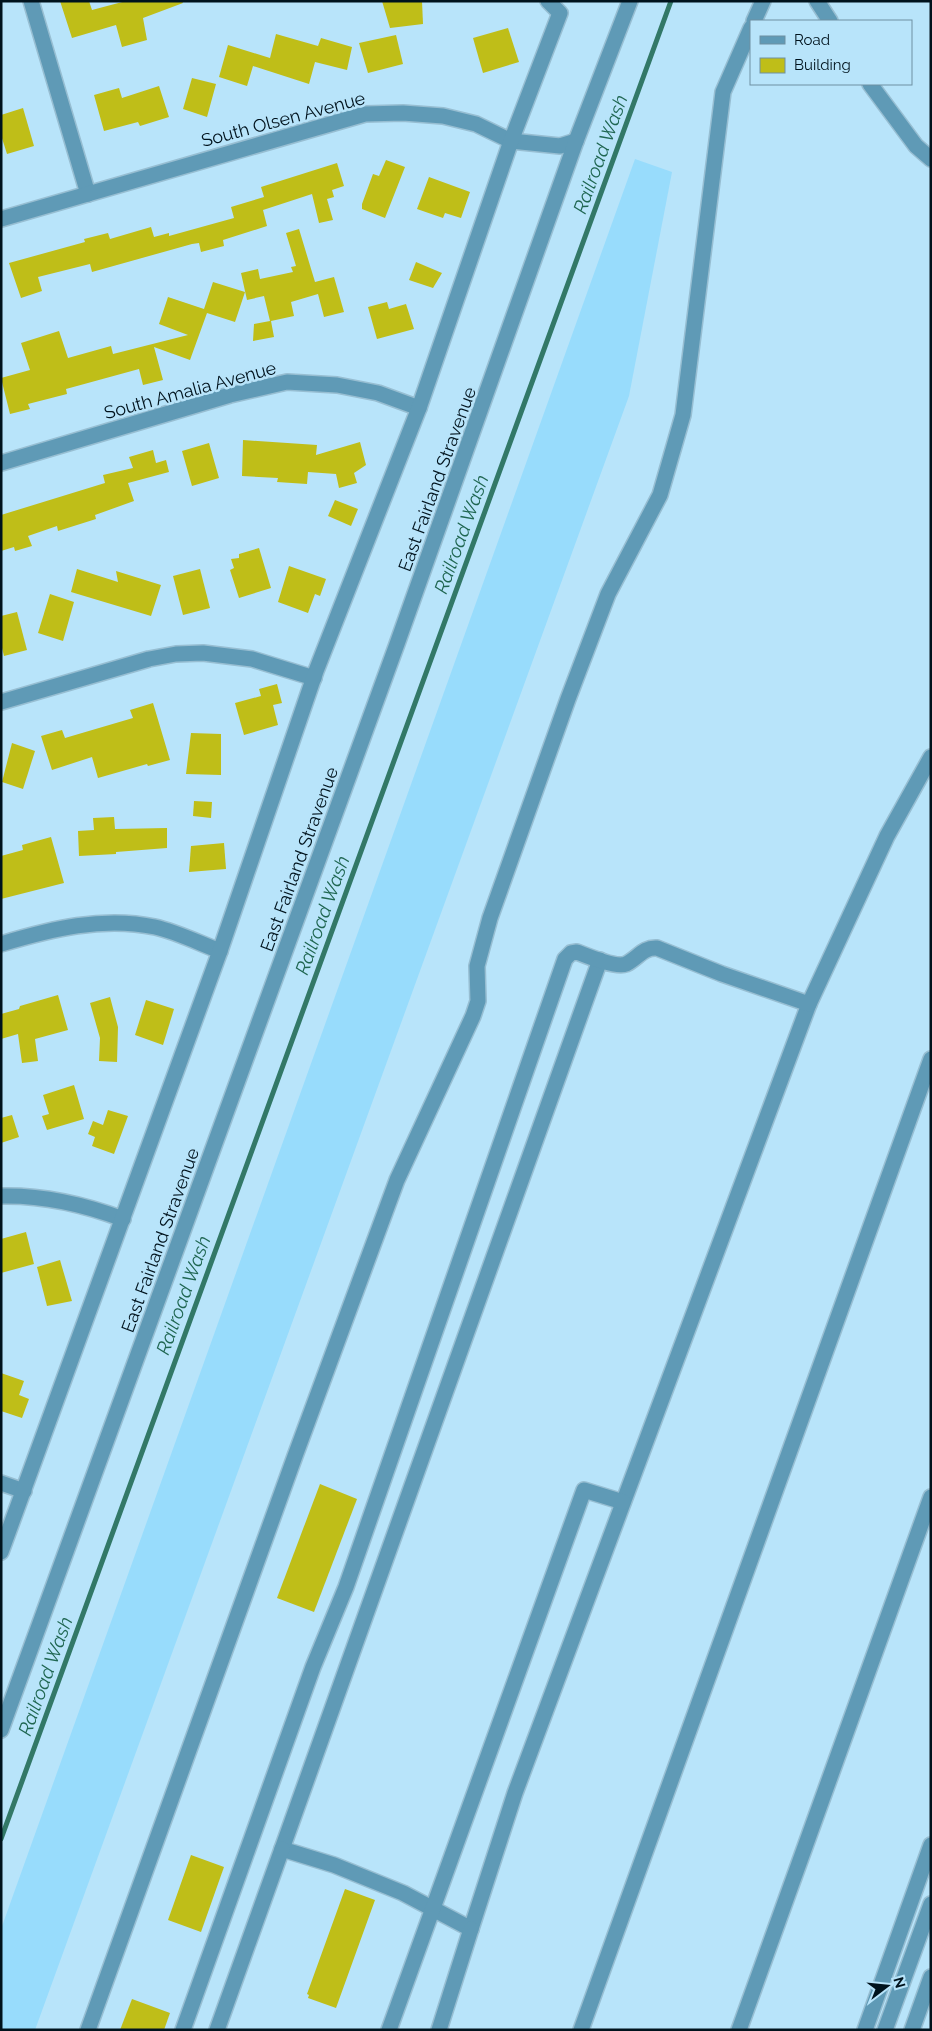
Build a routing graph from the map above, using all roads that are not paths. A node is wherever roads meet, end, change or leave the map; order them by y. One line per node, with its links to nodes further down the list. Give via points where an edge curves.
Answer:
1 (31, 1): 13 (street)
2 (548, 1): 10 (street, via 560,13)
3 (630, 1): 11 (street, East Fairland Stravenue)
4 (763, 1): 6 (street)
5 (817, 1): 7 (street)
6 (754, 20)
7 (829, 20)
8 (750, 30): 39 (street, via 723,92 683,415 660,494 608,594 568,699 490,918 477,966 478,1001 473,1016 397,1180)
9 (871, 85): 12 (street, via 916,146)
10 (511, 141): 11 (street, South Olsen Avenue, via 560,146); 13 (street, South Olsen Avenue, via 476,124 443,116 365,114); 15 (street)
11 (576, 141): 32 (street, East Fairland Stravenue, via 398,644)
12 (931, 159)
13 (88, 194): 14 (street, South Olsen Avenue)
14 (1, 219)
15 (419, 408): 16 (street, South Amalia Avenue, via 378,394 336,385 287,382 230,395); 17 (street)
16 (1, 464)
17 (314, 678): 18 (street, via 252,659 203,653 176,654); 21 (street)
18 (1, 702)
19 (931, 756): 23 (street, via 887,836)
20 (1, 944): 21 (street, via 47,930 89,924 124,924 156,928)
21 (220, 951): 26 (street)
22 (600, 960): 23 (street, via 626,964 650,947 657,948); 34 (street); 40 (street, via 576,952 564,959 346,1587 313,1667)
23 (809, 1004): 30 (street)
24 (931, 1059): 44 (street)
25 (1, 1196): 26 (street, via 63,1201)
26 (123, 1218): 28 (street)
27 (1, 1483): 28 (street)
28 (24, 1491): 31 (street)
29 (931, 1497): 45 (street)
30 (623, 1502): 36 (street, via 584,1490); 37 (street, via 515,1792)
31 (1, 1552)
32 (1, 1730)
33 (931, 1845): 46 (street)
34 (282, 1850): 36 (street, via 334,1865); 41 (street)
35 (931, 1904): 47 (street)
36 (433, 1909): 37 (street); 42 (street)
37 (471, 1929): 43 (street)
38 (931, 1977): 48 (street)
39 (88, 2030)
40 (183, 2030)
41 (217, 2030)
42 (389, 2030)
43 (439, 2030)
44 (581, 2030)
45 (739, 2030)
46 (865, 2030)
47 (885, 2030)
48 (912, 2030)

